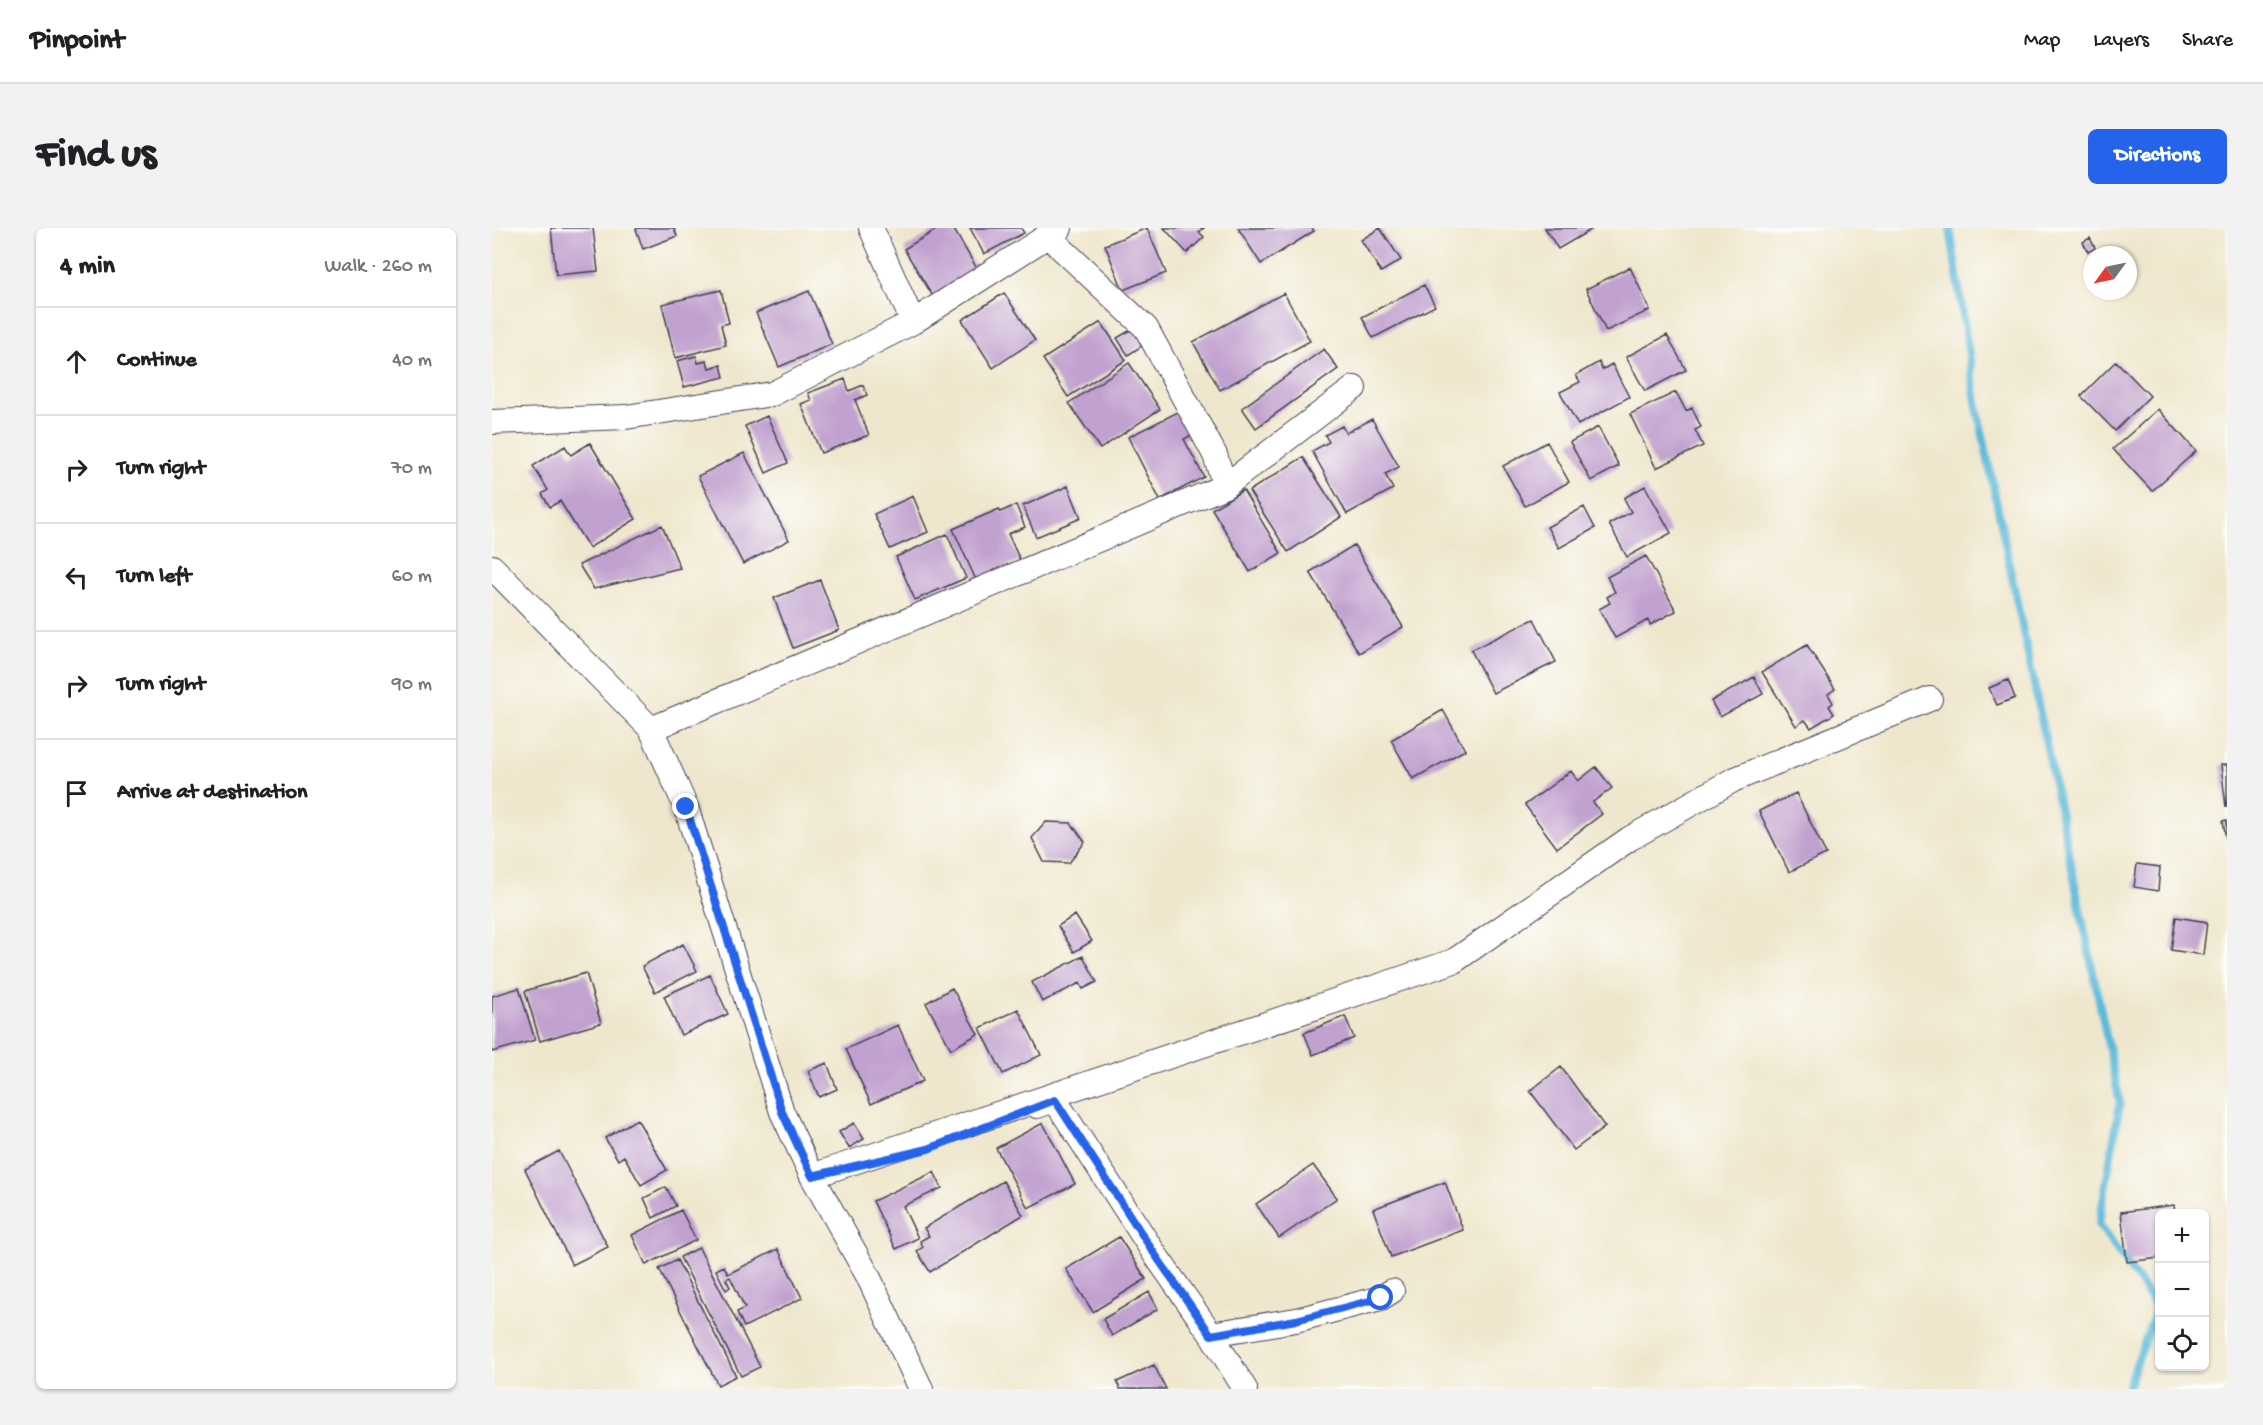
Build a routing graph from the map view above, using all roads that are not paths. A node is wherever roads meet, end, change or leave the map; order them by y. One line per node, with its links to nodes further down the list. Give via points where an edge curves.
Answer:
1 (871, 228): 3 (street)
2 (1054, 232): 3 (street); 6 (street, via 1146,328 1215,455)
3 (913, 322): 5 (street, via 772,394 626,417)
4 (1354, 388): 6 (street)
5 (492, 422)
6 (1225, 486): 9 (street)
7 (492, 567): 9 (street)
8 (1930, 699): 10 (street, via 1733,780 1629,839 1454,961)
9 (651, 729): 10 (street, via 686,807 782,1112)
10 (812, 1176): 12 (street, via 928,1149 1055,1100); 13 (street, via 868,1276)
11 (1392, 1291): 12 (street, via 1381,1298 1296,1320)
12 (1211, 1335): 14 (street)
13 (921, 1389)
14 (1245, 1389)

